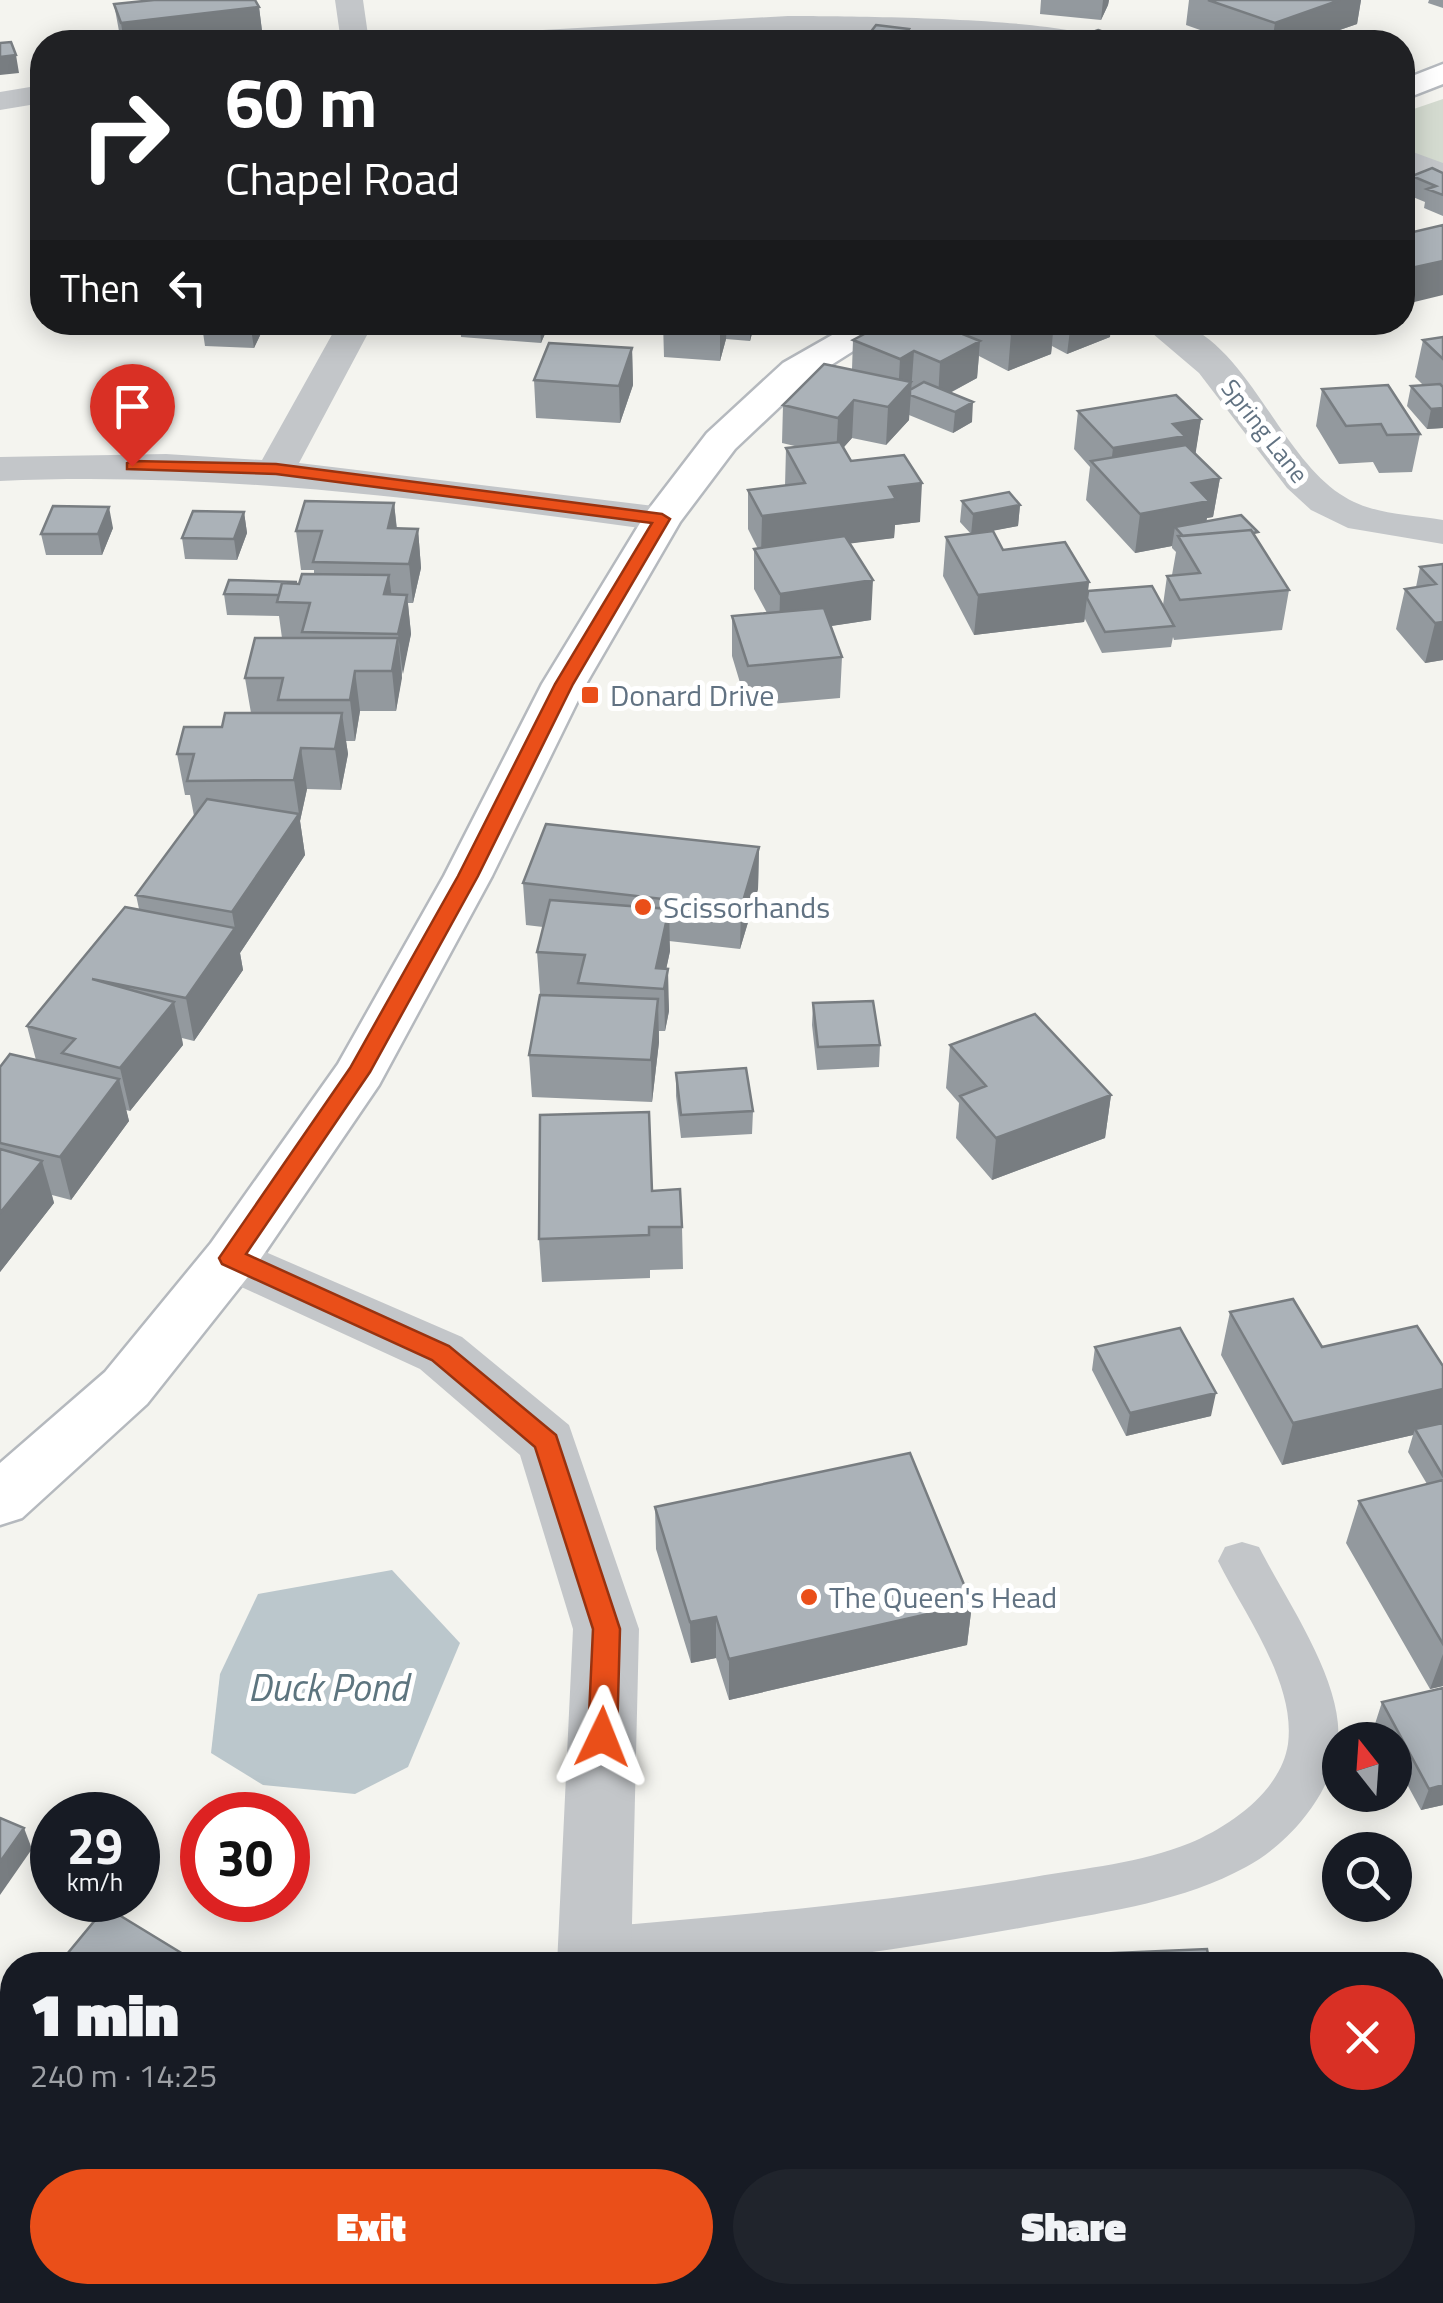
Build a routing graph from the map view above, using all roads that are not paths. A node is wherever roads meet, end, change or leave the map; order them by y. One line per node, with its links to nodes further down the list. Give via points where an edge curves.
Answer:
1 (349, 0): 2 (street)
2 (353, 30)
3 (681, 30): 4 (street, via 816,21)
4 (900, 30)
5 (1443, 73): 6 (street)
6 (1415, 85)
7 (30, 96): 8 (street)
8 (0, 101)
9 (1415, 162): 10 (street)
10 (1443, 174)
11 (351, 335): 15 (street)
12 (859, 335): 16 (street, via 796,371 721,441)
13 (1176, 335): 17 (street, Spring Lane, via 1206,355 1316,496 1352,516)
14 (0, 469): 15 (street)
15 (276, 469): 16 (street)
16 (662, 519): 18 (street, via 564,684 360,1072)
17 (1443, 532)
18 (231, 1258): 19 (street, via 126,1388); 21 (street, via 441,1353 546,1442 606,1629)
19 (0, 1500)
20 (1242, 1561): 22 (lane, via 1311,1706 1312,1745 1288,1798 1252,1836 1192,1866 1008,1906)
21 (594, 1952)
22 (650, 1952)

